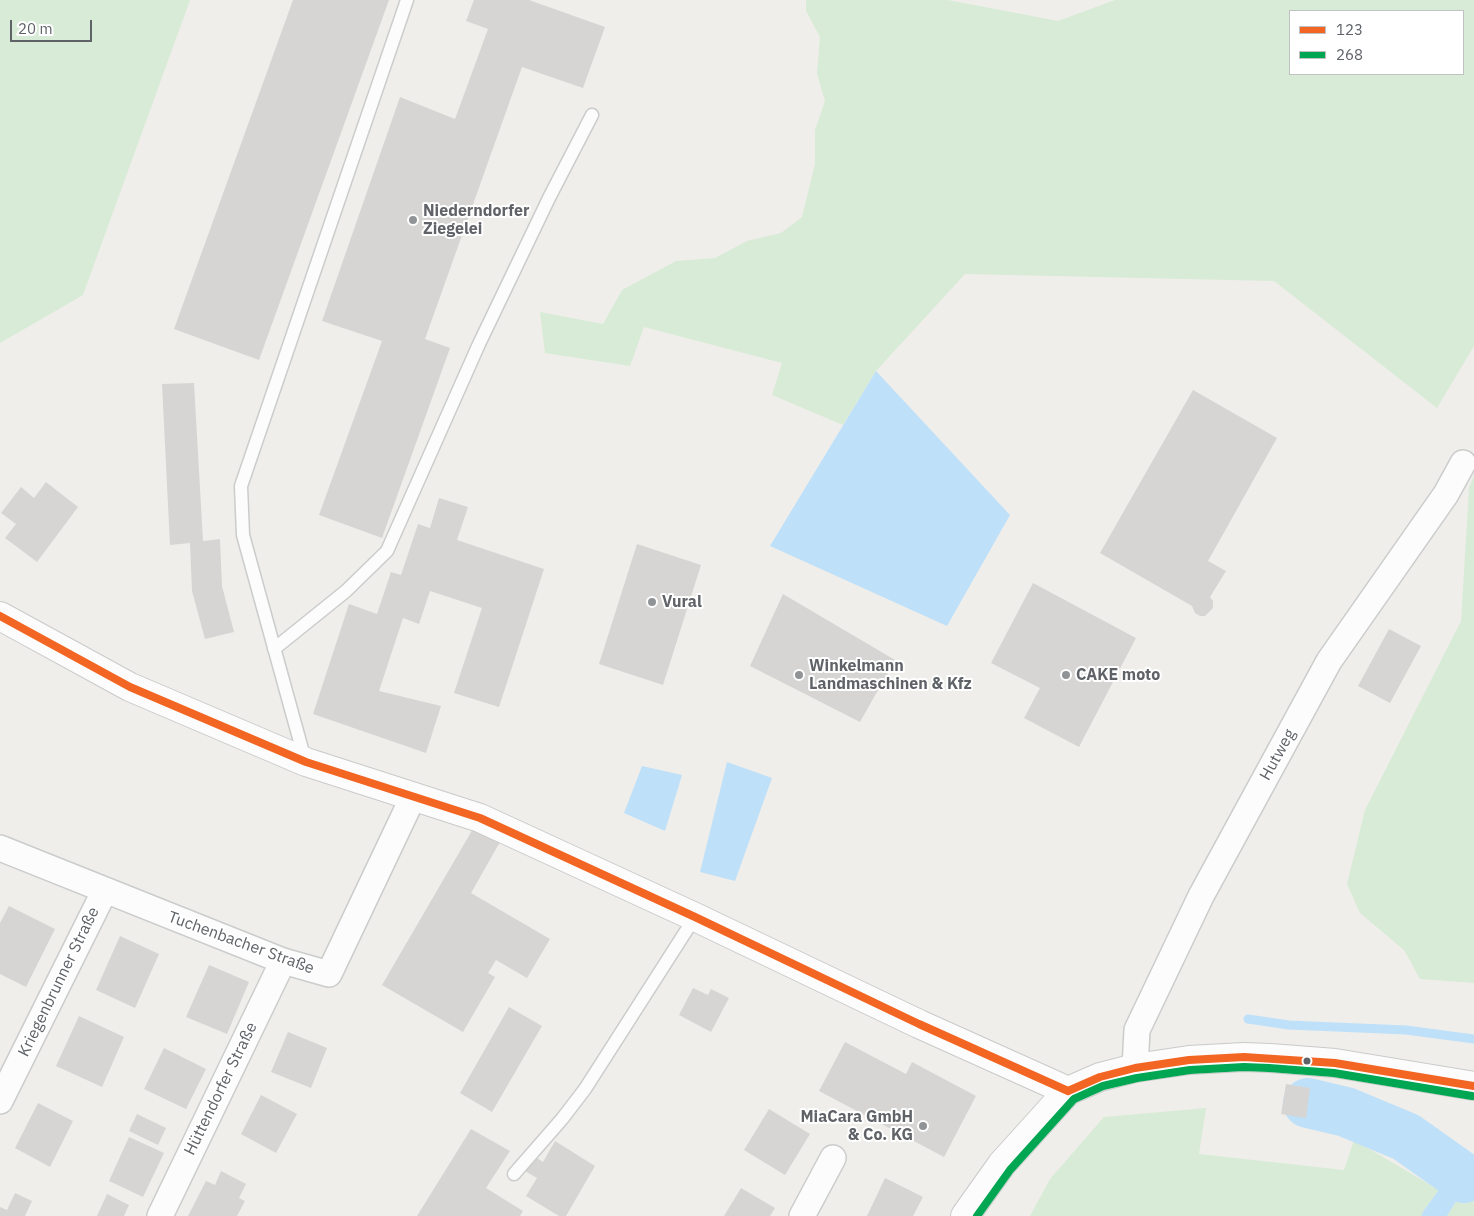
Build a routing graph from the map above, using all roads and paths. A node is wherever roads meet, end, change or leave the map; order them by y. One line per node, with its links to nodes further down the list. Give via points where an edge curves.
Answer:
1 (407, 0): 5 (lane, via 241,486 243,535)
2 (592, 115): 5 (lane, via 479,344 387,551 346,591)
3 (1463, 463): 12 (street, Hutweg, via 1446,494 1329,661 1201,896 1138,1030)
4 (0, 616): 6 (street, via 130,687)
5 (274, 649): 6 (lane)
6 (306, 762): 7 (street)
7 (413, 797): 10 (street, via 480,818); 11 (street, Tuchenbacher Straße, via 329,974)
8 (0, 848): 9 (street, Tuchenbacher Straße)
9 (105, 890): 11 (street, Tuchenbacher Straße); 15 (street, Kriegenbrunner Straße)
10 (695, 917): 14 (street, via 919,1024); 17 (lane, via 585,1089)
11 (283, 962): 18 (street, Hüttendorfer Straße)
12 (1135, 1068): 13 (street, via 1189,1060 1270,1058 1335,1063); 14 (street)
13 (1474, 1086)
14 (1068, 1090): 20 (street, via 1002,1164)
15 (0, 1101)
16 (833, 1158): 19 (street)
17 (514, 1174)
18 (160, 1216)
19 (802, 1216)
20 (966, 1216)

